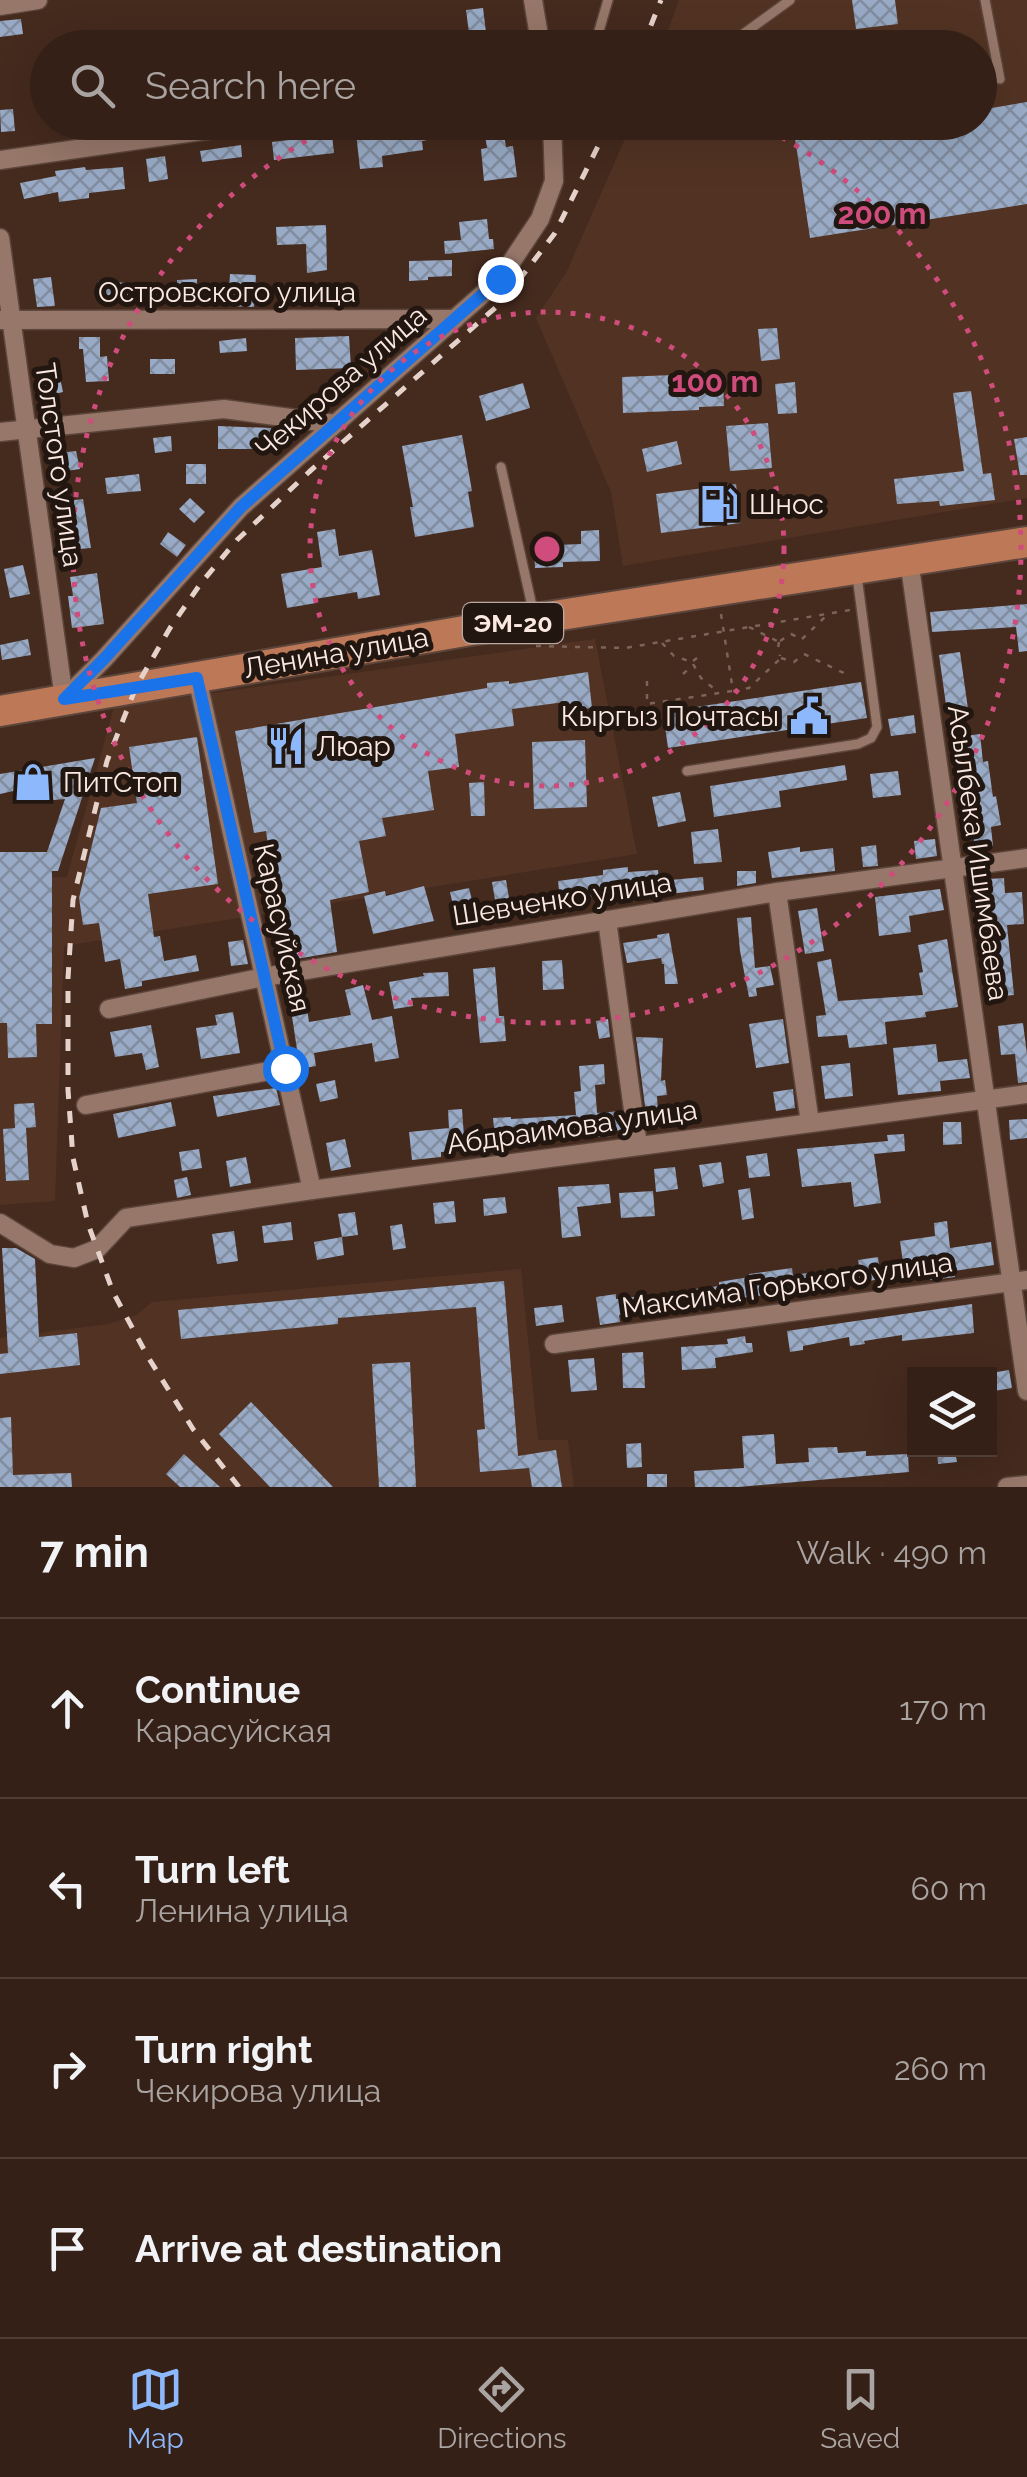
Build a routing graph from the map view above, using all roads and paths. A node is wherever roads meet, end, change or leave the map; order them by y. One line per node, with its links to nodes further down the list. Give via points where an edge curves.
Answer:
1 (38, 0): 6 (street)
2 (532, 0): 7 (street)
3 (608, 0): 8 (lane)
4 (790, 0): 9 (lane)
5 (985, 0): 10 (lane)
6 (0, 6)
7 (538, 30)
8 (599, 30)
9 (749, 30)
10 (991, 30)
11 (997, 63): 12 (lane)
12 (1000, 79)
13 (139, 140): 15 (street)
14 (556, 140): 17 (street, Чекирова улица, via 554,180 540,219 500,279)
15 (0, 160)
16 (0, 238): 18 (street, Толстого улица)
17 (455, 319): 18 (street, Островского улица); 19 (street, Чекирова улица)
18 (6, 320): 20 (street, Толстого улица)
19 (335, 424): 20 (street, via 224,409); 45 (street, Чекирова улица, via 241,507)
20 (26, 428): 21 (street); 45 (street, Толстого улица)
21 (0, 432)
22 (501, 467): 31 (lane)
23 (1027, 542): 24 (main road, Ленина улица / ЭМ-20)
24 (909, 560): 25 (main road, Ленина улица / ЭМ-20); 49 (street, Асылбека Ишимбаева)
25 (856, 568): 26 (lane); 31 (main road, Ленина улица / ЭМ-20)
26 (861, 608): 28 (path); 47 (lane, via 877,726 871,738)
27 (721, 614): 30 (path)
28 (829, 614): 29 (path); 32 (path)
29 (749, 627): 30 (path); 34 (path)
30 (724, 631): 33 (path); 43 (path)
31 (535, 632): 33 (path, via 625,648); 41 (main road, Ленина улица / ЭМ-20)
32 (802, 639): 34 (path, via 792,634); 36 (path)
33 (660, 642): 38 (path)
34 (779, 642): 37 (path)
35 (702, 654): 38 (path)
36 (804, 654): 37 (path, via 794,662); 40 (path)
37 (782, 658): 43 (path, via 750,688)
38 (693, 663): 39 (path); 44 (path)
39 (684, 674)
40 (848, 675)
41 (197, 678): 45 (main road, Ленина улица / ЭМ-20); 52 (street, Карасуйская)
42 (648, 681): 44 (path, via 648,704)
43 (733, 690): 44 (path)
44 (719, 693)
45 (64, 699): 46 (main road, Ленина улица / ЭМ-20)
46 (0, 710)
47 (687, 770)
48 (1027, 858): 49 (street, Шевченко улица)
49 (952, 869): 50 (street, Шевченко улица); 56 (street, Асылбека Ишимбаева)
50 (777, 892): 51 (street, Шевченко улица); 58 (street)
51 (607, 920): 52 (street, Шевченко улица); 59 (street)
52 (264, 977): 53 (street, Шевченко улица); 54 (street, Карасуйская)
53 (109, 1010)
54 (285, 1068): 57 (street); 60 (street, Карасуйская)
55 (1027, 1094): 56 (street, Абдраимова улица)
56 (986, 1100): 58 (street, Абдраимова улица); 62 (street, Асылбека Ишимбаева)
57 (86, 1105)
58 (810, 1124): 59 (street, Абдраимова улица)
59 (638, 1146): 60 (street, Абдраимова улица)
60 (312, 1190): 61 (street, Абдраимова улица, via 126,1218 97,1249 74,1258 50,1254)
61 (0, 1223)
62 (1020, 1281): 63 (street, Максима Горького улица); 64 (street, Асылбека Ишимбаева)
63 (554, 1344)
64 (1027, 1391)
65 (1027, 1486): 66 (street)
66 (1007, 1487)

